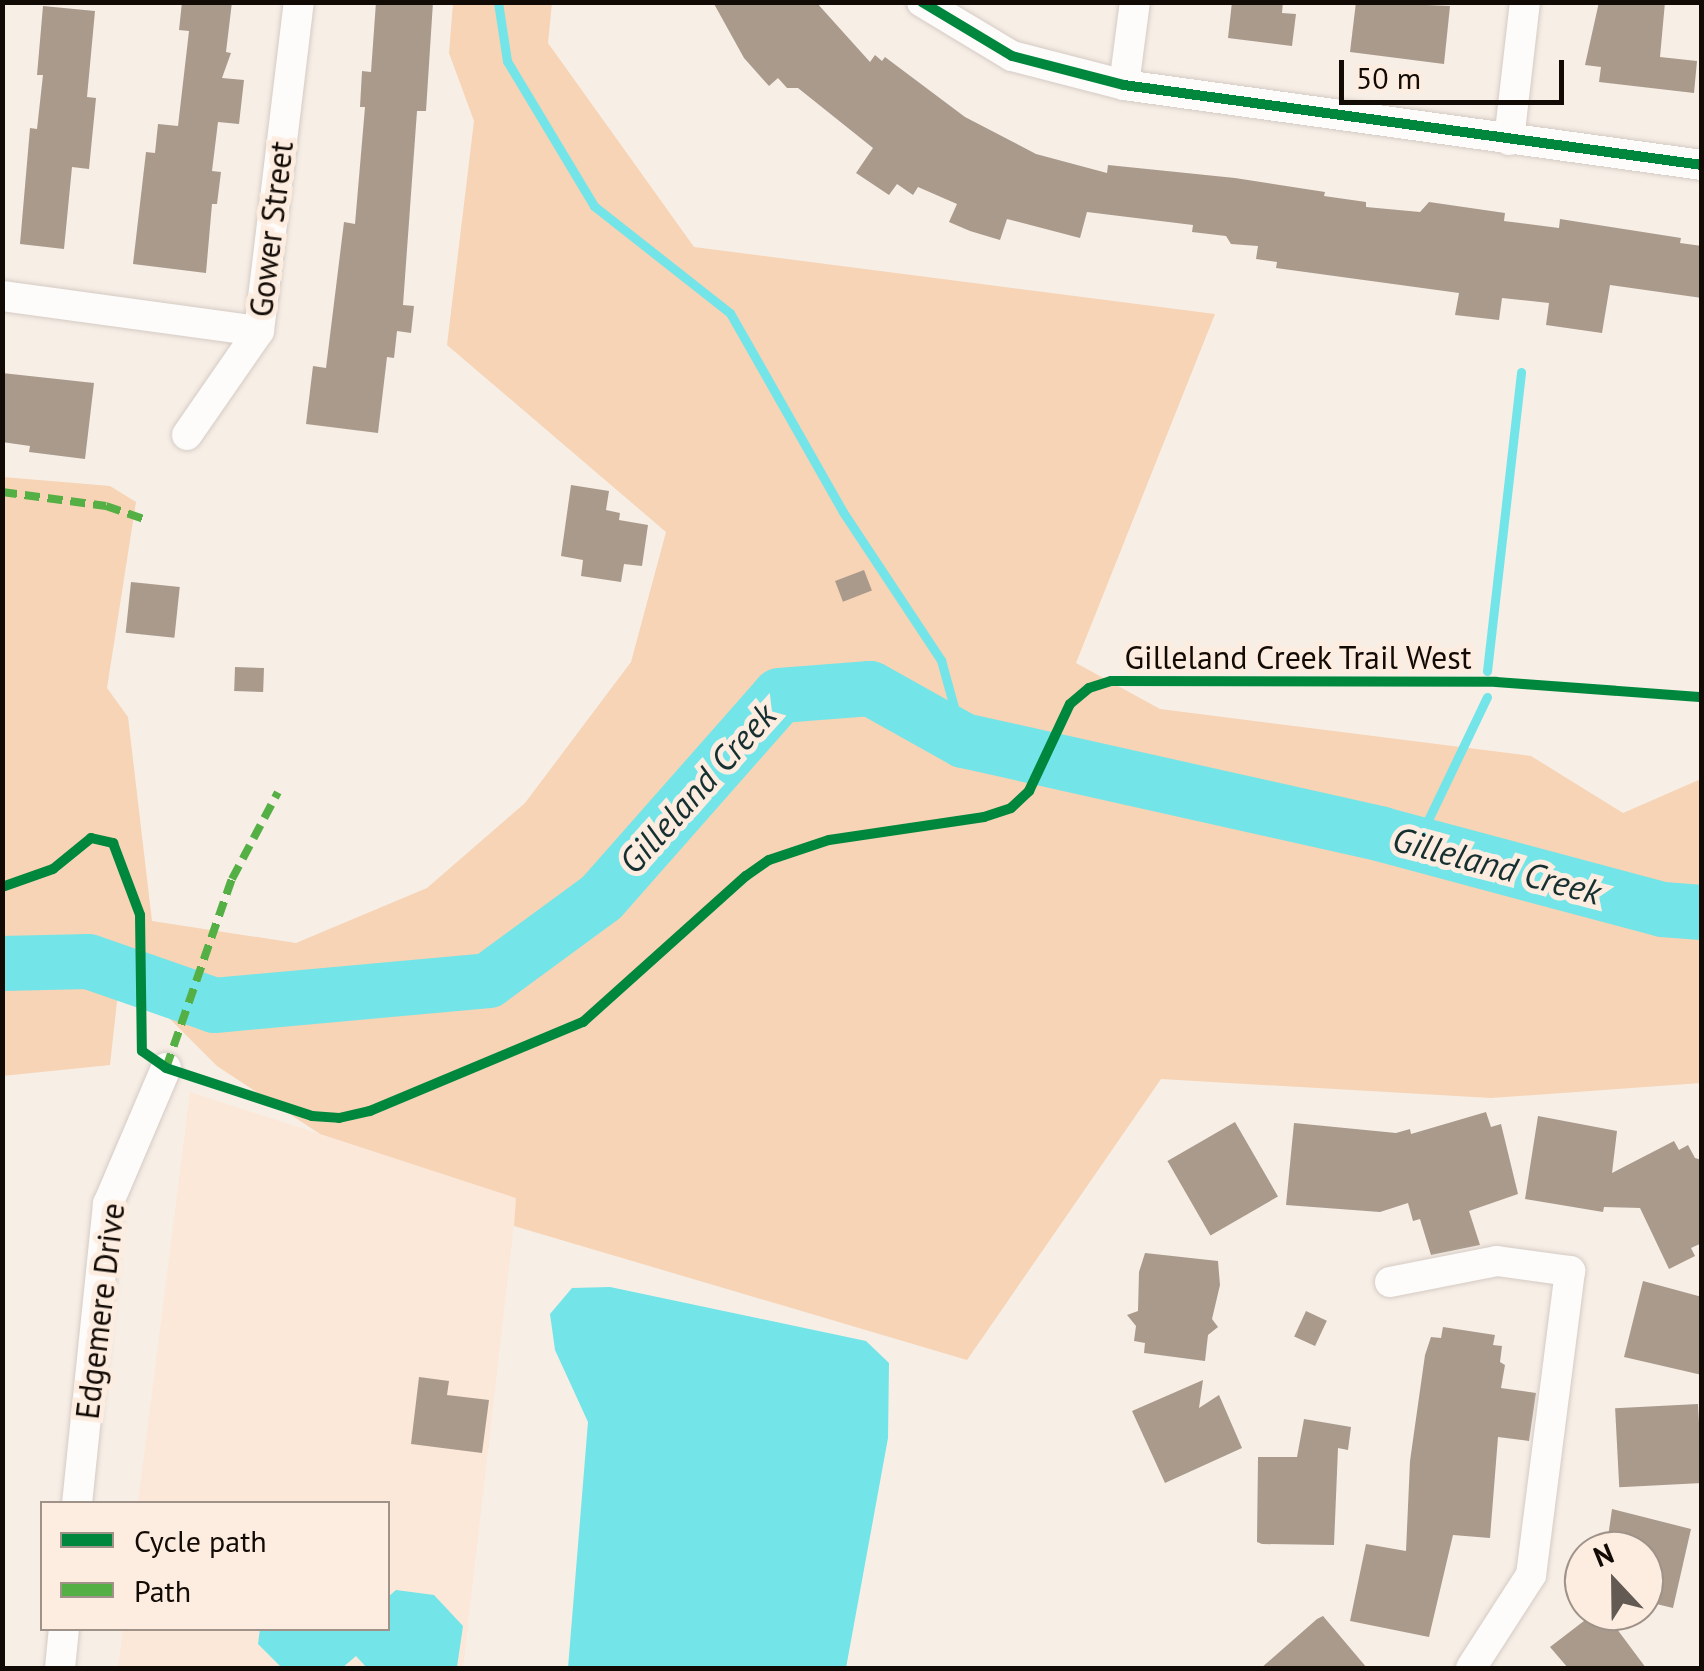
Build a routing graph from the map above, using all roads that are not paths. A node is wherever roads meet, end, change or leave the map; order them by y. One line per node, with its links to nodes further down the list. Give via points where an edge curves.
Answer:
1 (298, 2): 9 (street, Gower Street)
2 (922, 2): 5 (street, via 1012,56)
3 (1135, 2): 5 (street)
4 (1526, 2): 6 (street)
5 (1124, 85): 6 (street)
6 (1509, 140): 7 (street)
7 (1702, 165)
8 (2, 296): 9 (street)
9 (259, 331): 10 (street, Gower Street)
10 (187, 435)
11 (166, 1068): 13 (street, Edgemere Drive, via 108,1204)
12 (1390, 1282): 16 (street, via 1498,1261 1570,1272 1531,1575)
13 (77, 1501)
14 (64, 1631): 15 (street)
15 (60, 1668)
16 (1471, 1668)

